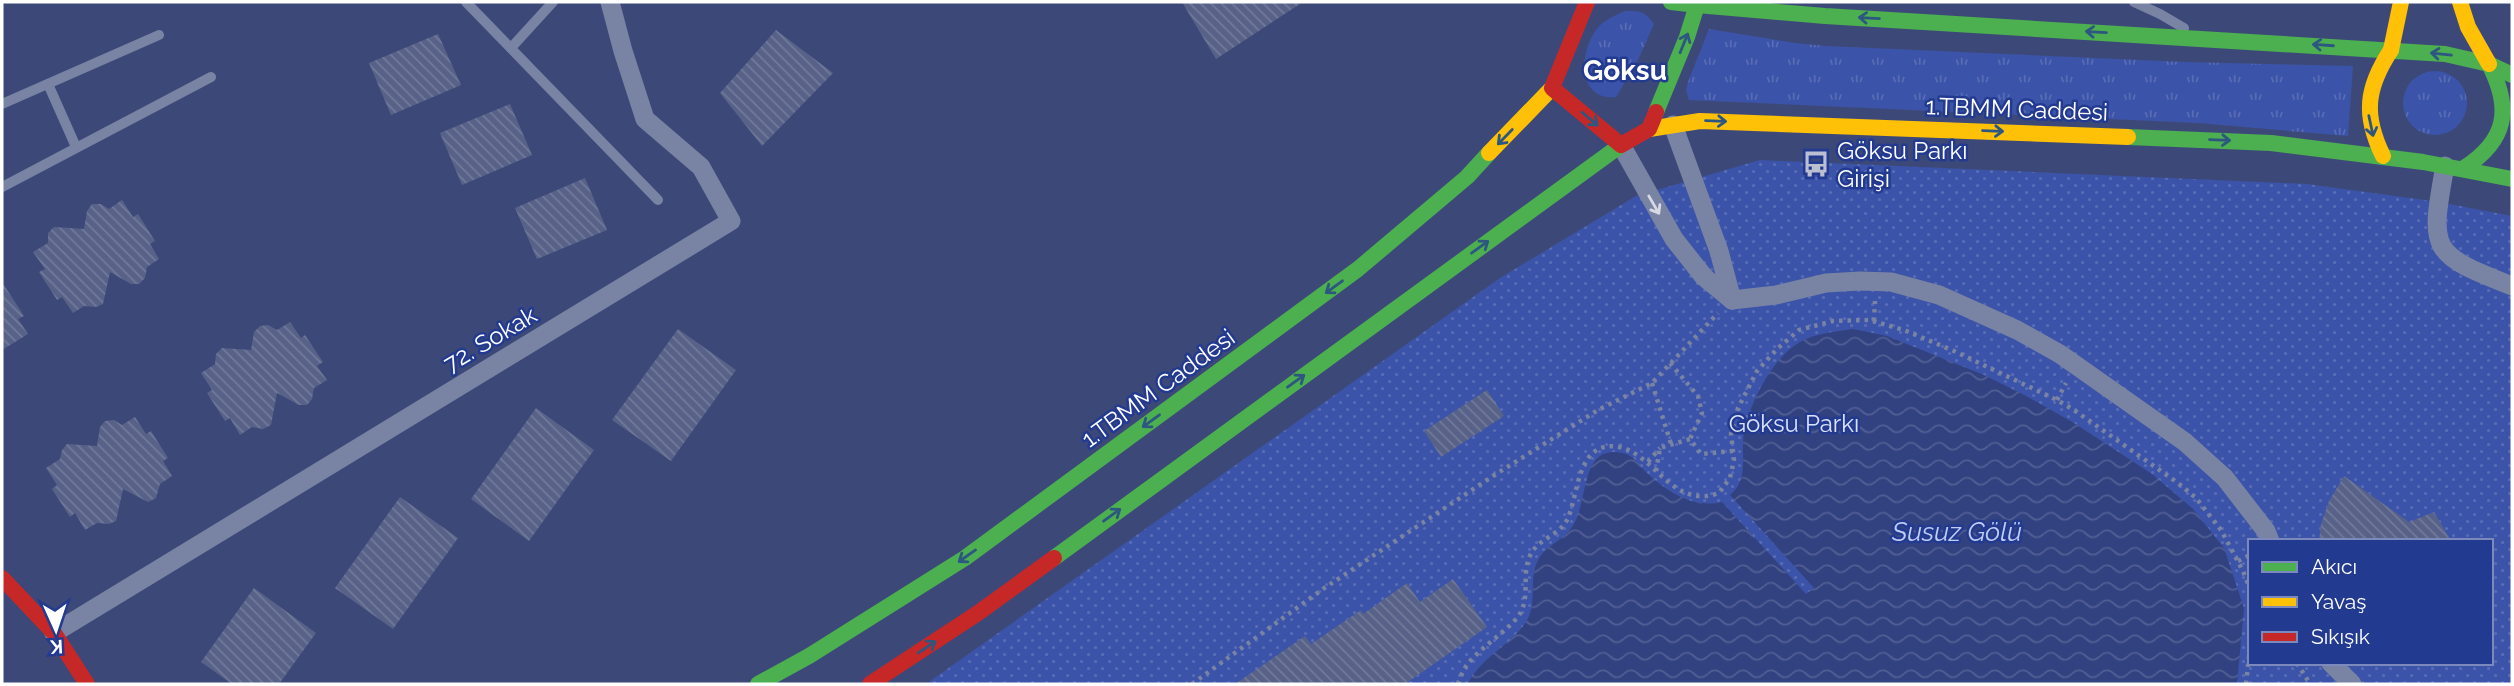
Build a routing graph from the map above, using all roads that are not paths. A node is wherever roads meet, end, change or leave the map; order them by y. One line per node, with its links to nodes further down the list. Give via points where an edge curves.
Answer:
1 (466, 2): 12 (lane)
2 (553, 2): 12 (lane)
3 (611, 2): 33 (street, 72. Sokak, via 645,119 701,167 731,220)
4 (1587, 2): 18 (main road)
5 (1671, 2): 8 (main road)
6 (2134, 2): 11 (lane)
7 (2401, 2): 13 (main road)
8 (1698, 3): 11 (main road, one-way to 8); 21 (main road, one-way to 8)
9 (2462, 3): 14 (main road, via 2468,27)
10 (159, 36): 17 (lane)
11 (2199, 38): 13 (main road, one-way to 11)
12 (511, 48): 28 (lane)
13 (2391, 50): 14 (main road, one-way to 13, via 2445,54); 24 (main road, one-way to 24, via 2370,96 2371,127)
14 (2489, 64): 15 (main road); 25 (main road, via 2503,92 2503,122 2489,150 2477,161)
15 (2512, 75)
16 (211, 77): 23 (lane)
17 (48, 84): 19 (lane); 23 (lane)
18 (1552, 88): 22 (main road, one-way to 22); 36 (main road, 1.TBMM Caddesi, one-way to 36, via 1467,177 1358,269 965,558)
19 (2, 104)
20 (1673, 125): 21 (main road, 1.TBMM Caddesi); 24 (main road, 1.TBMM Caddesi, one-way to 24, via 1738,122 2245,141); 30 (street)
21 (1649, 129): 22 (main road)
22 (1621, 145): 30 (street, one-way to 30, via 1674,239 1704,277); 37 (main road, one-way to 22, via 978,612)
23 (76, 147): 27 (lane)
24 (2383, 156): 25 (main road)
25 (2455, 167): 26 (main road); 29 (street, via 2436,221 2439,240 2447,255 2464,267)
26 (2512, 179)
27 (2, 187)
28 (658, 200)
29 (2512, 286)
30 (1732, 300): 31 (street, via 1826,282 1860,281 1908,285 1958,303 2060,354 2185,442 2225,478)
31 (2269, 539)
32 (2, 578): 33 (main road)
33 (54, 633): 35 (main road)
34 (2333, 665): 38 (street)
35 (87, 684)
36 (758, 684)
37 (870, 684)
38 (2352, 684)

